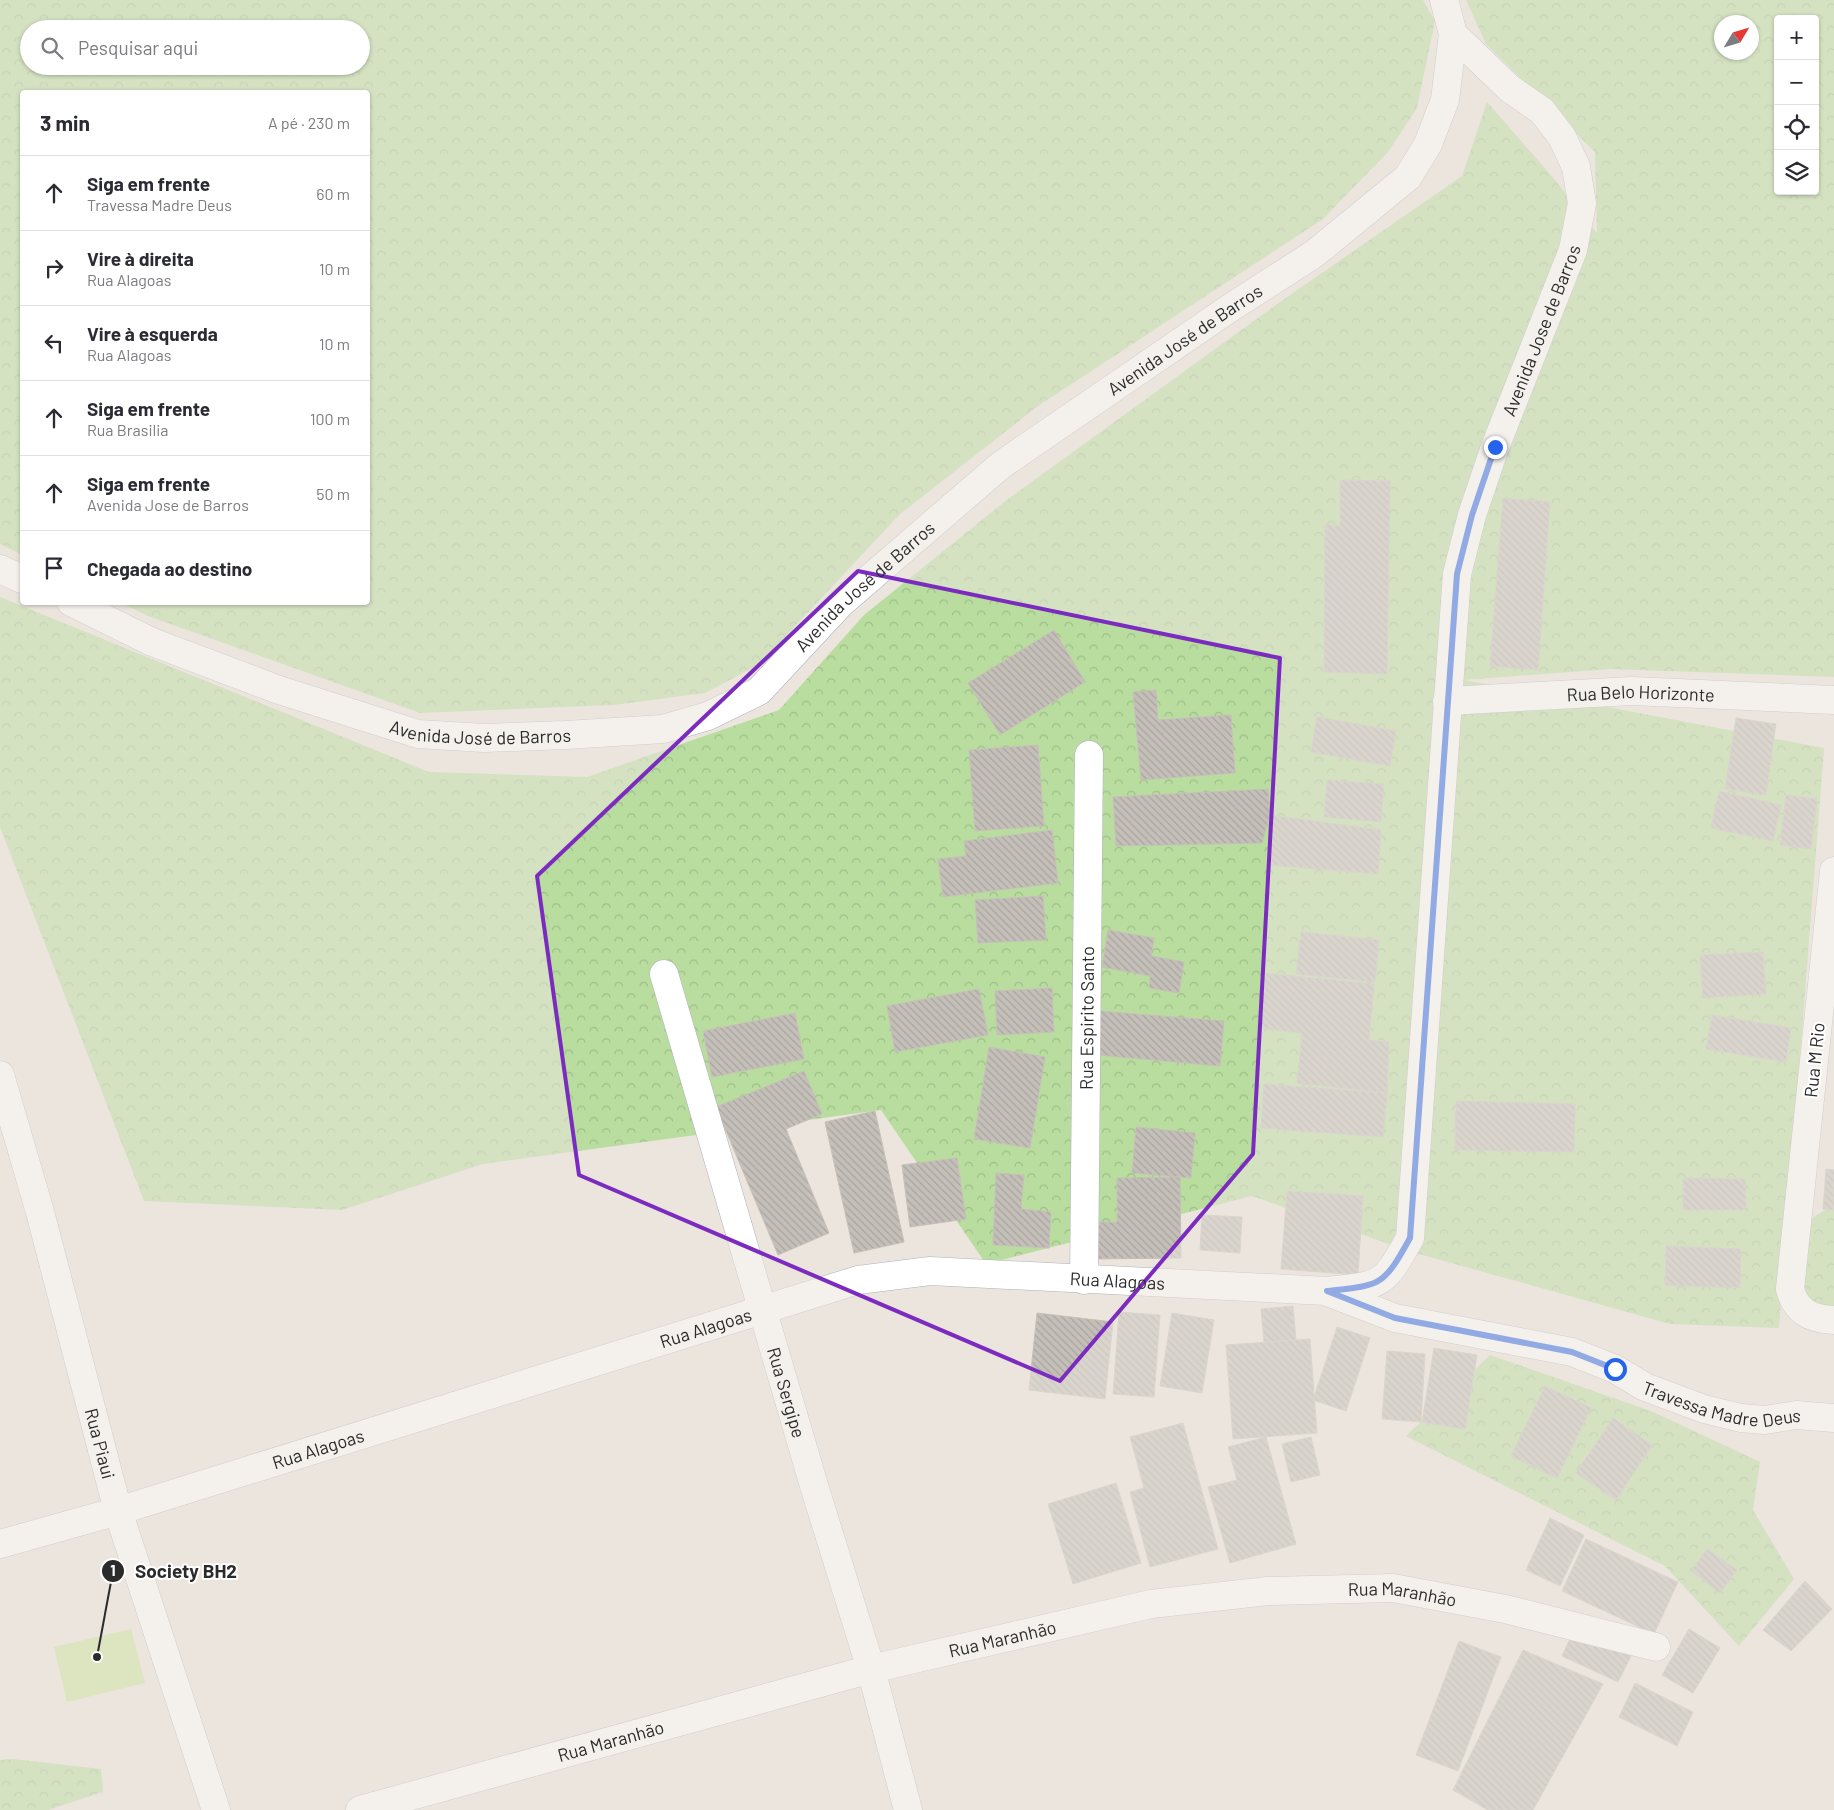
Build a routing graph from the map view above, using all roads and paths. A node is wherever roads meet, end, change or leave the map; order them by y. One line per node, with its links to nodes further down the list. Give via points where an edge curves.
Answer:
1 (1444, 0): 2 (street, Avenida José de Barros)
2 (1453, 34): 5 (street, Avenida José de Barros, via 1445,100 1428,144 1408,177 1314,254 1001,465 840,604 759,691 708,716 663,729 484,738 418,734 279,690 162,645); 7 (street, Avenida Jose de Barros, via 1509,88 1542,111 1562,137 1576,167 1582,203 1574,250 1495,447 1472,515 1457,574)
3 (0, 569): 4 (street)
4 (20, 579)
5 (77, 605)
6 (1834, 700): 7 (street, Rua Belo Horizonte, via 1632,691)
7 (1447, 701): 12 (street, Avenida Jose de Barros)
8 (1089, 755): 13 (street, Rua Espirito Santo)
9 (1834, 871): 16 (street, Rua M Rio, via 1790,1289 1800,1311 1816,1319)
10 (664, 974): 15 (street, Rua Sergipe)
11 (0, 1075): 18 (street, Rua Piaui, via 40,1212)
12 (1410, 1238): 14 (street, Rua Alagoas, via 1394,1268 1381,1281)
13 (1084, 1280): 14 (street, Rua Alagoas); 15 (street, Rua Alagoas, via 930,1271 858,1280)
14 (1327, 1291): 17 (street, Travessa Madre Deus, via 1395,1318 1572,1352 1615,1369 1645,1387 1704,1409 1765,1420 1796,1415)
15 (762, 1309): 18 (street, Rua Alagoas); 21 (street, Rua Sergipe)
16 (1834, 1320)
17 (1834, 1418)
18 (118, 1511): 19 (street, Rua Alagoas); 22 (street, Rua Piaui)
19 (0, 1544)
20 (1656, 1647): 21 (street, Rua Maranhão, via 1506,1609 1393,1588 1320,1589 1268,1591 1151,1604)
21 (871, 1668): 23 (street, Rua Maranhão); 24 (street, Rua Sergipe)
22 (216, 1810)
23 (360, 1810)
24 (908, 1810)

